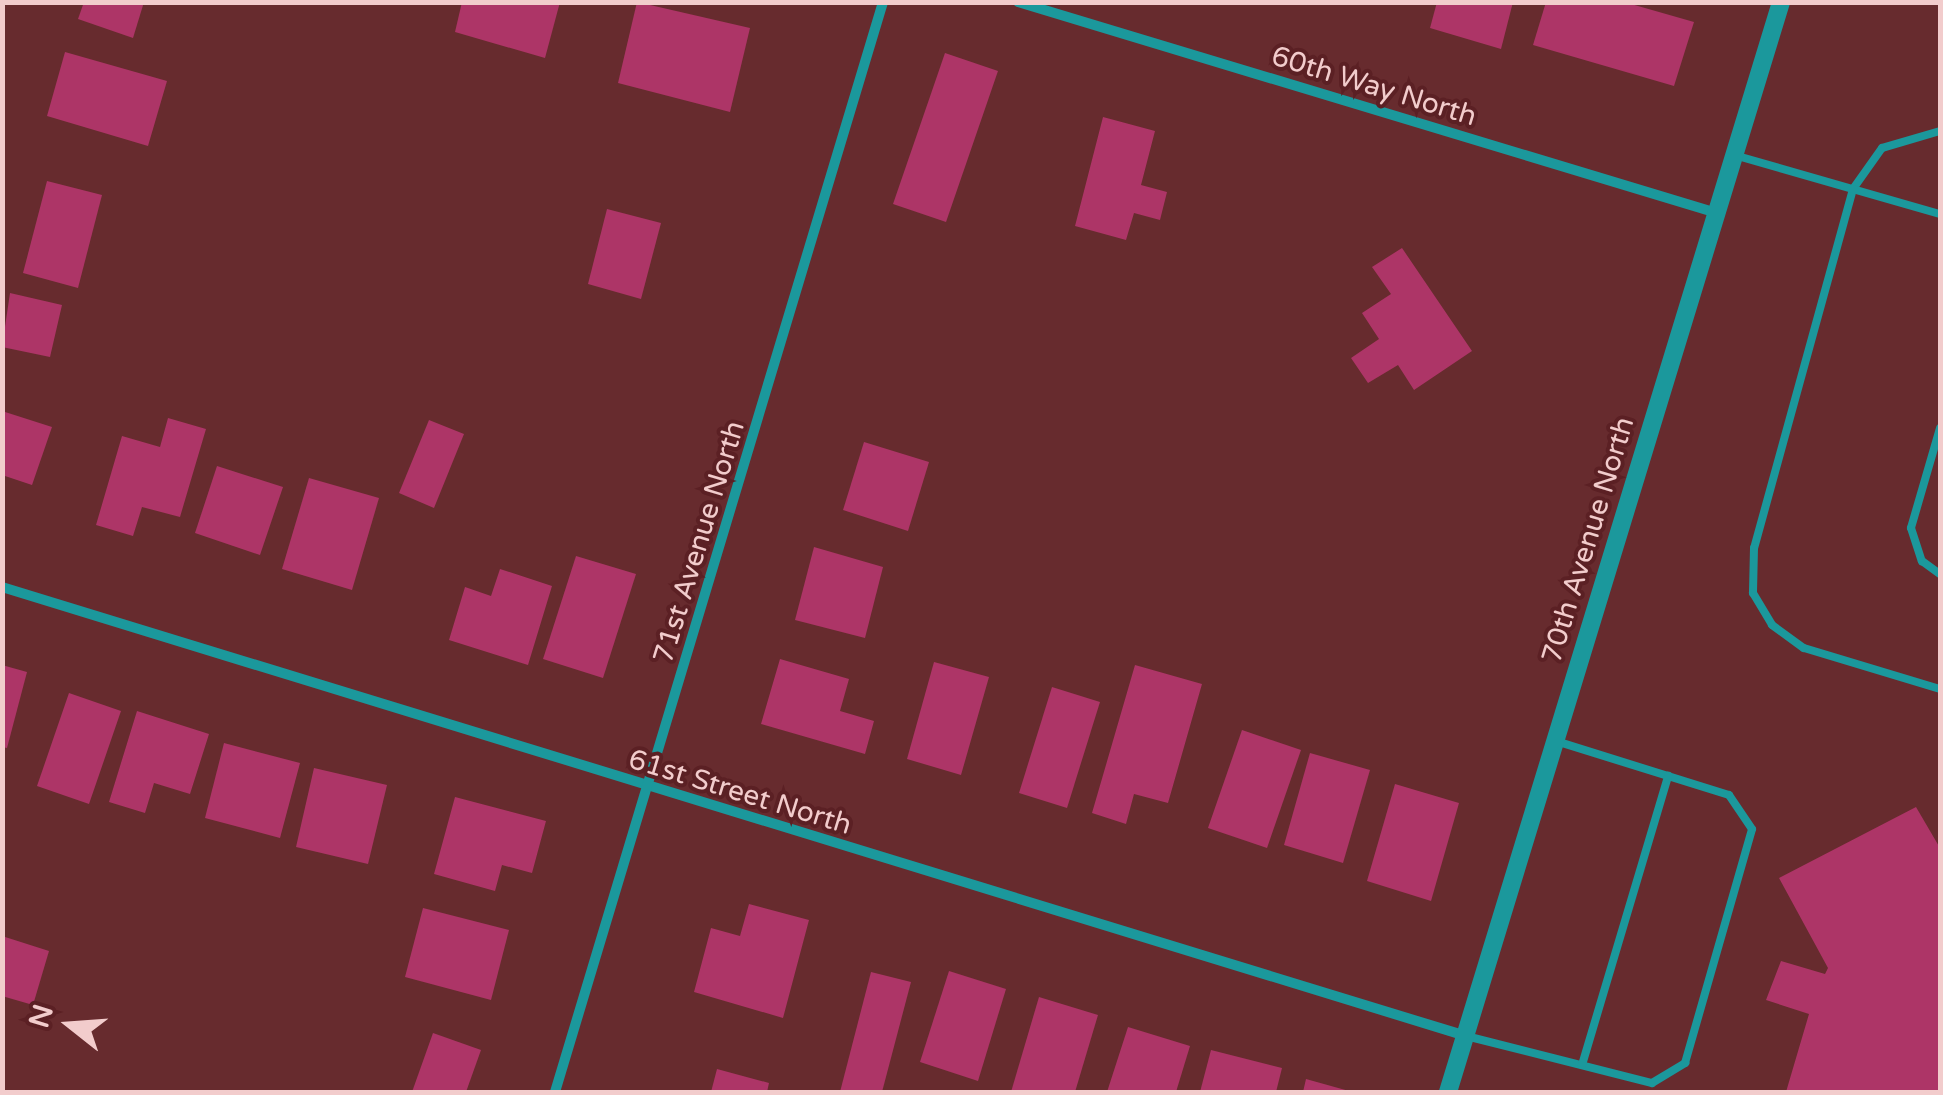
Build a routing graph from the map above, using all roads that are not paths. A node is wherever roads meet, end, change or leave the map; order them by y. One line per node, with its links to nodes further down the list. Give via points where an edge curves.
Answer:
1 (883, 2): 15 (street, 71st Avenue North)
2 (1018, 2): 7 (street, 60th Way North)
3 (1781, 2): 5 (street, 70th Avenue North)
4 (1940, 131): 6 (lane, via 1882,148)
5 (1734, 155): 6 (lane); 7 (street, 70th Avenue North)
6 (1853, 189): 8 (lane); 12 (lane, via 1754,548 1753,593 1772,625 1804,648)
7 (1717, 213): 13 (street, 70th Avenue North)
8 (1940, 214)
9 (1940, 428): 10 (lane, via 1911,528 1922,561)
10 (1940, 574)
11 (2, 587): 15 (street, 61st Street North)
12 (1940, 689)
13 (1556, 741): 14 (lane); 16 (street, 70th Avenue North)
14 (1668, 776): 17 (lane); 17 (lane, via 1728,796 1752,829 1685,1063 1652,1083)
15 (649, 788): 16 (street, 61st Street North); 18 (street, 71st Avenue North)
16 (1466, 1036): 17 (lane); 19 (street, 70th Avenue North)
17 (1582, 1065)
18 (555, 1092)
19 (1448, 1092)

